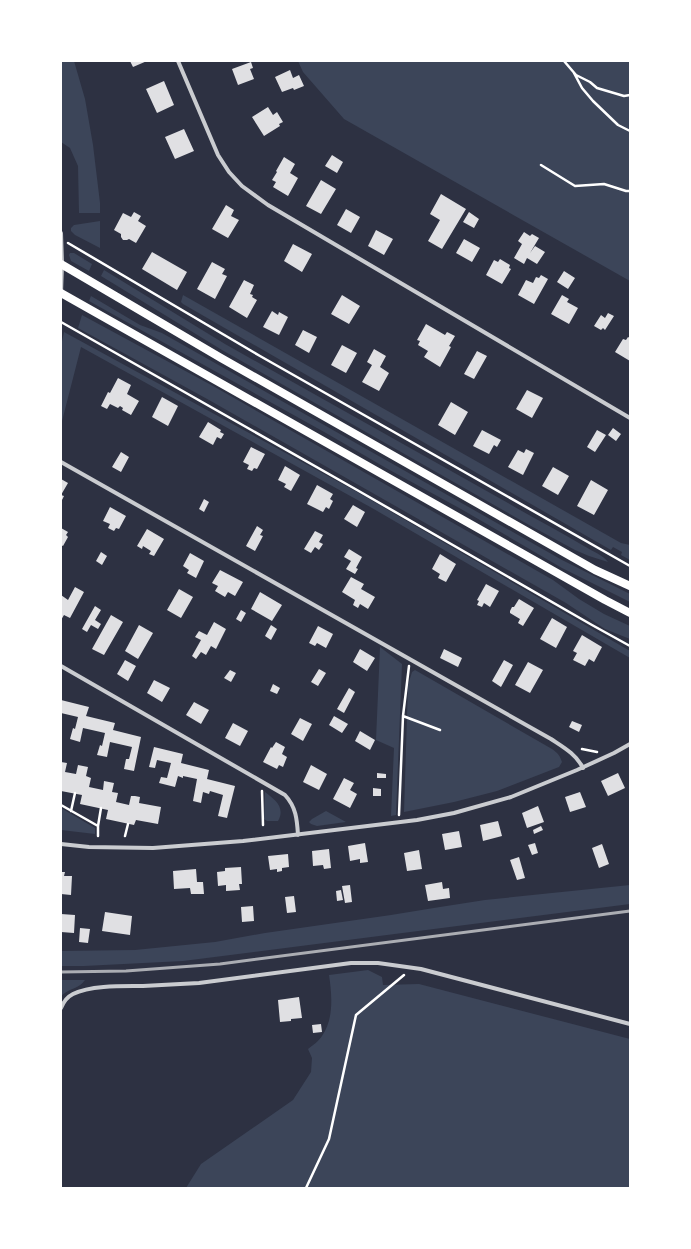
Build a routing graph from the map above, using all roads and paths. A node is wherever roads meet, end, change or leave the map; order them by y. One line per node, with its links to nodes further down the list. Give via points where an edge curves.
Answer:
1 (178, 61): 13 (street, via 218,155 242,186 268,205)
2 (564, 61): 3 (path)
3 (574, 72): 4 (path, via 597,88 624,96); 5 (path, via 582,88 593,101 618,125)
4 (630, 95)
5 (630, 131)
6 (540, 166): 7 (path, via 575,186 604,184)
7 (630, 191)
8 (61, 233): 9 (street)
9 (62, 240): 10 (street); 15 (path, via 267,360)
10 (62, 264): 11 (street); 16 (main road, via 221,358 595,570)
11 (61, 293): 17 (main road)
12 (61, 322): 18 (path)
13 (630, 418)
14 (61, 462): 19 (street)
15 (630, 566)
16 (630, 586)
17 (630, 613)
18 (630, 646)
19 (410, 659): 21 (path); 24 (street, via 551,738 573,754)
20 (61, 666): 25 (street)
21 (403, 716): 22 (path); 30 (path)
22 (440, 730)
23 (630, 744): 24 (street)
24 (583, 768): 34 (street, via 511,797 454,813)
25 (262, 782): 32 (path); 34 (street, via 285,795 292,804 297,816)
26 (75, 793): 29 (path)
27 (61, 805): 29 (path)
28 (101, 808): 33 (path)
29 (71, 811): 33 (path)
30 (399, 815)
31 (128, 824): 36 (path)
32 (263, 825)
33 (98, 826): 35 (path)
34 (298, 835): 37 (street, via 153,848)
35 (98, 836)
36 (125, 836)
37 (61, 844)
38 (413, 968): 39 (street, via 378,963 351,963 198,983 111,986 72,994); 40 (street); 41 (path, via 356,1015 329,1139)
39 (61, 1008)
40 (630, 1024)
41 (306, 1188)

